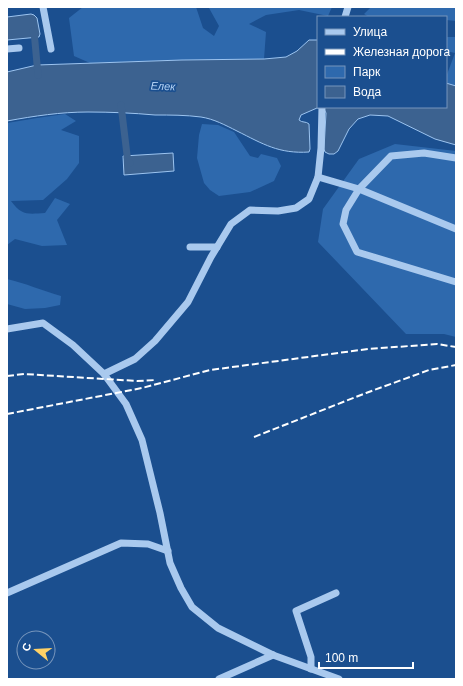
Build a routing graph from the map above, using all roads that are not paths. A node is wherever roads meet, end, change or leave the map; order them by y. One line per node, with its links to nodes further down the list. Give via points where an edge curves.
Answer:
1 (43, 7): 4 (street)
2 (7, 48): 3 (street)
3 (19, 48)
4 (51, 49)
5 (322, 108): 7 (street)
6 (456, 158): 8 (street, via 424,153 391,156)
7 (318, 177): 8 (street); 11 (street, via 309,199 296,208 250,210 231,224)
8 (359, 189): 9 (street); 12 (street, via 346,210 343,224 357,252)
9 (456, 229)
10 (190, 247): 11 (street)
11 (217, 247): 14 (street, via 188,302 155,341 135,359)
12 (456, 282)
13 (7, 329): 14 (street, via 43,323 73,345)
14 (104, 374): 15 (street, via 126,404 142,440)
15 (168, 551): 16 (street, via 148,544 121,543); 18 (street, via 170,563 192,607 218,628)
16 (7, 593)
17 (336, 593): 19 (street, via 296,611 311,657)
18 (273, 655): 19 (street); 20 (street)
19 (311, 669): 21 (street)
20 (219, 679)
21 (339, 679)

